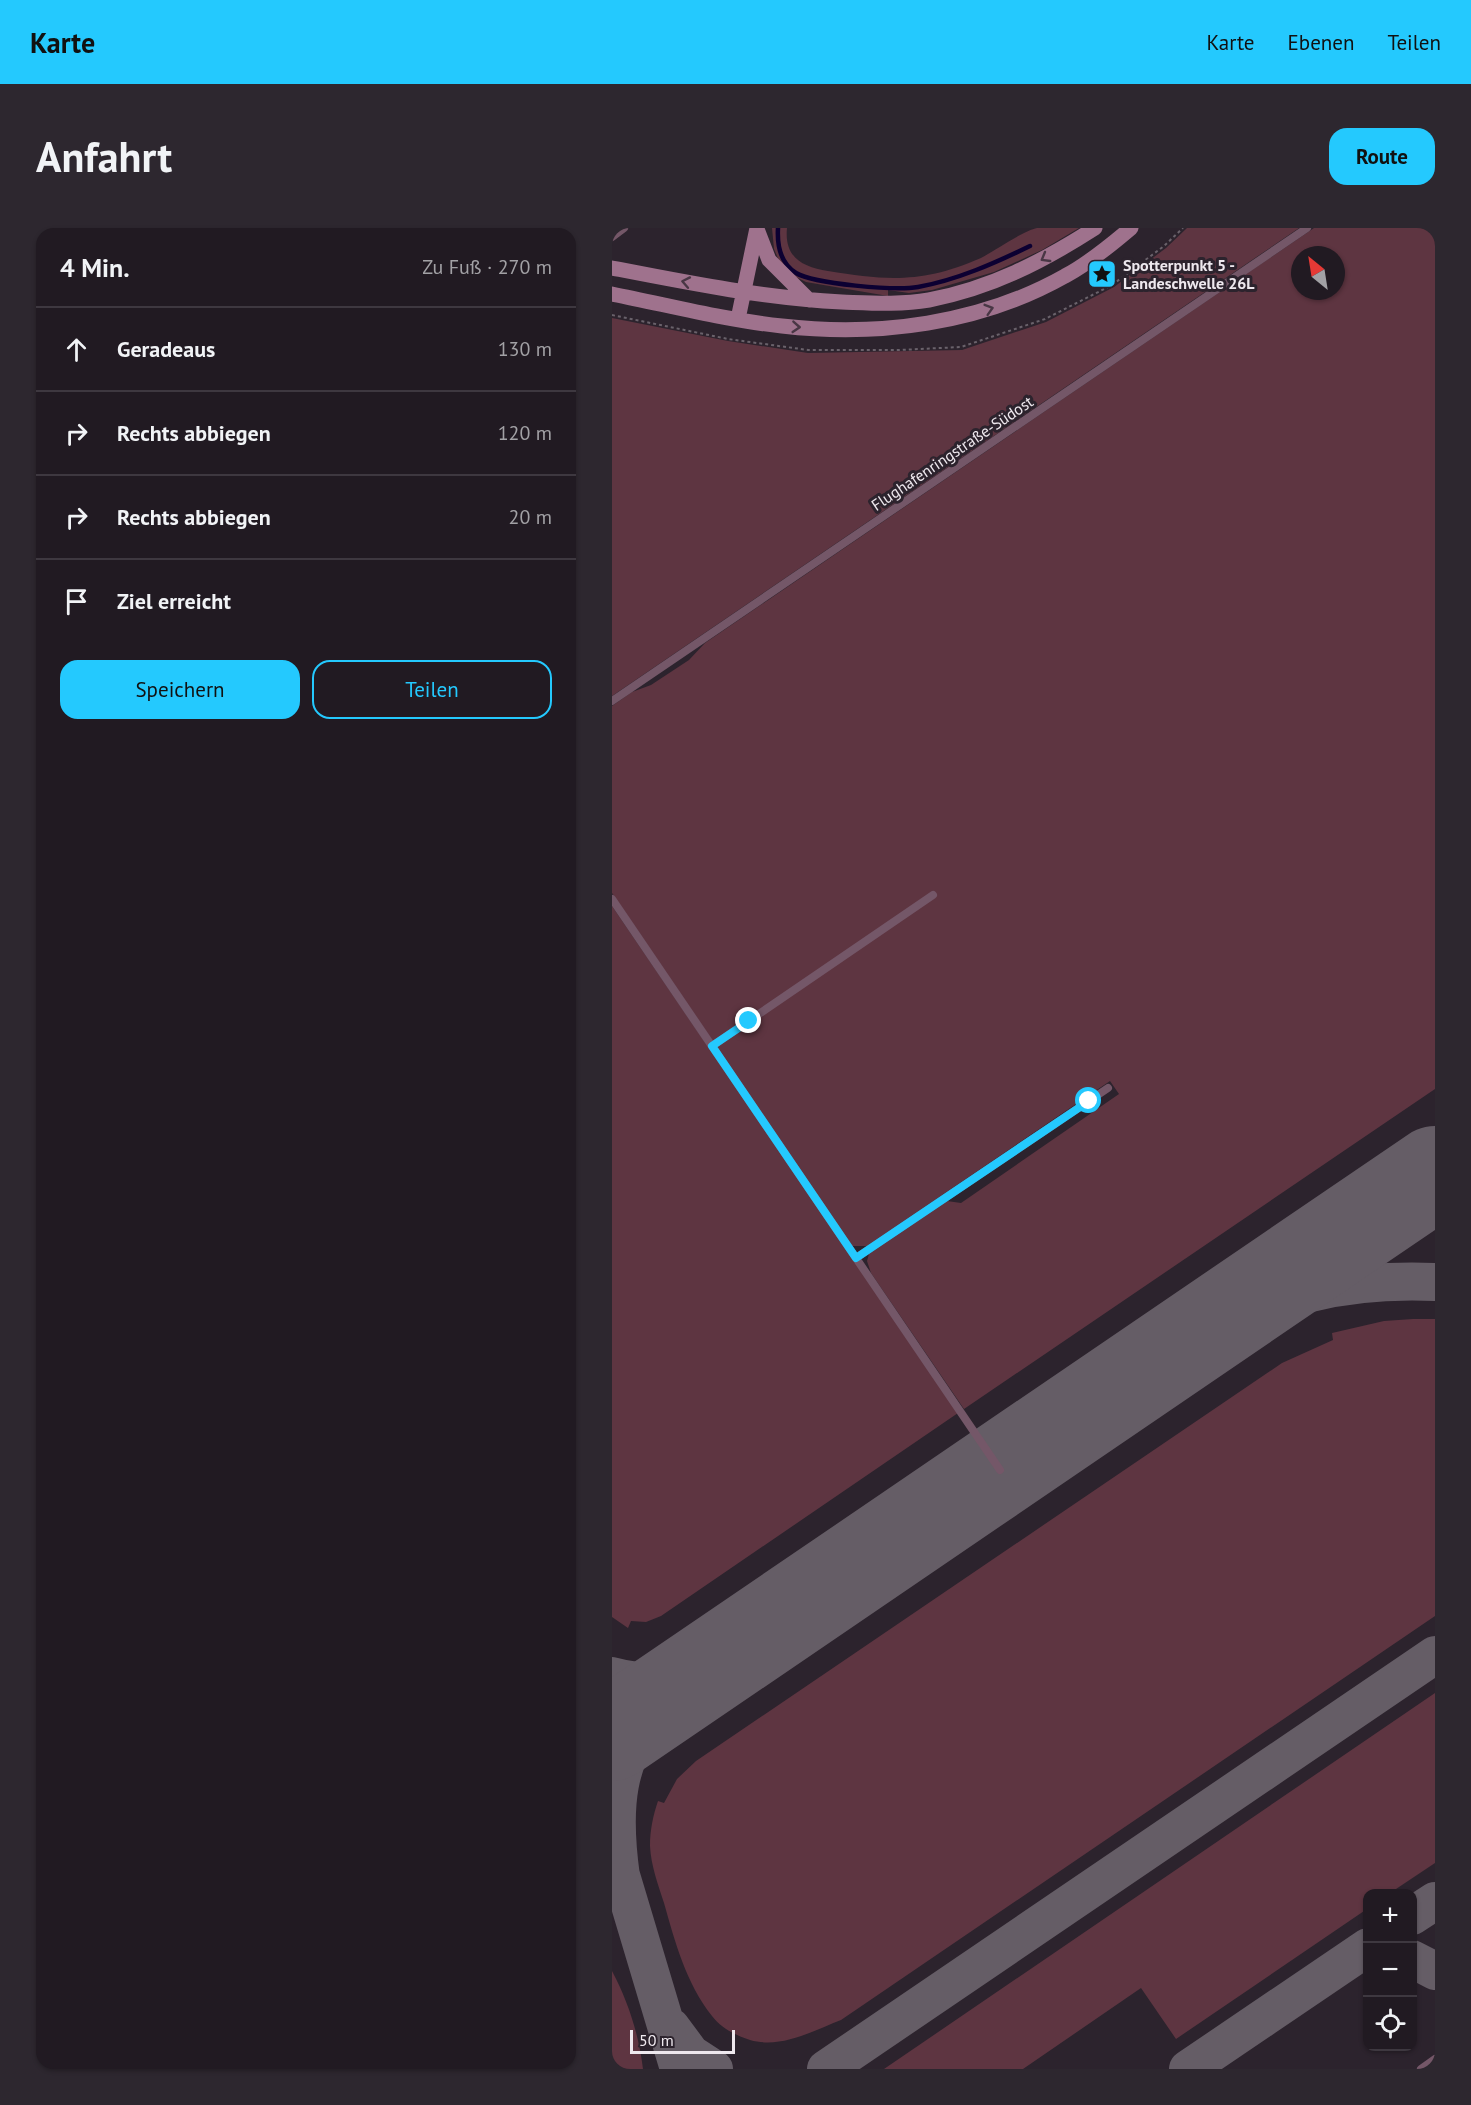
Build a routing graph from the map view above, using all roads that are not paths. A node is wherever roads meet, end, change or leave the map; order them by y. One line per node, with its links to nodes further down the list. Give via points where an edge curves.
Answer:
1 (624, 228): 6 (lane)
2 (757, 228): 8 (main road); 10 (main road, via 769,260)
3 (1095, 228): 10 (main road, one-way to 10, via 1028,268 968,291 894,304)
4 (1131, 228): 11 (main road, one-way to 4, via 831,329 896,328 975,313 1066,276)
5 (1307, 228): 12 (lane, Flughafenringstraße-Südost)
6 (612, 237)
7 (612, 268): 8 (main road, one-way to 7)
8 (743, 293): 10 (main road); 11 (main road)
9 (612, 294): 11 (main road)
10 (809, 300)
11 (738, 319)
12 (612, 701)
13 (933, 895): 15 (lane)
14 (612, 899): 15 (lane)
15 (712, 1046): 17 (lane)
16 (1108, 1088): 17 (lane)
17 (856, 1258): 18 (lane)
18 (1000, 1470)
19 (1435, 2059): 20 (lane)
20 (1422, 2069)

